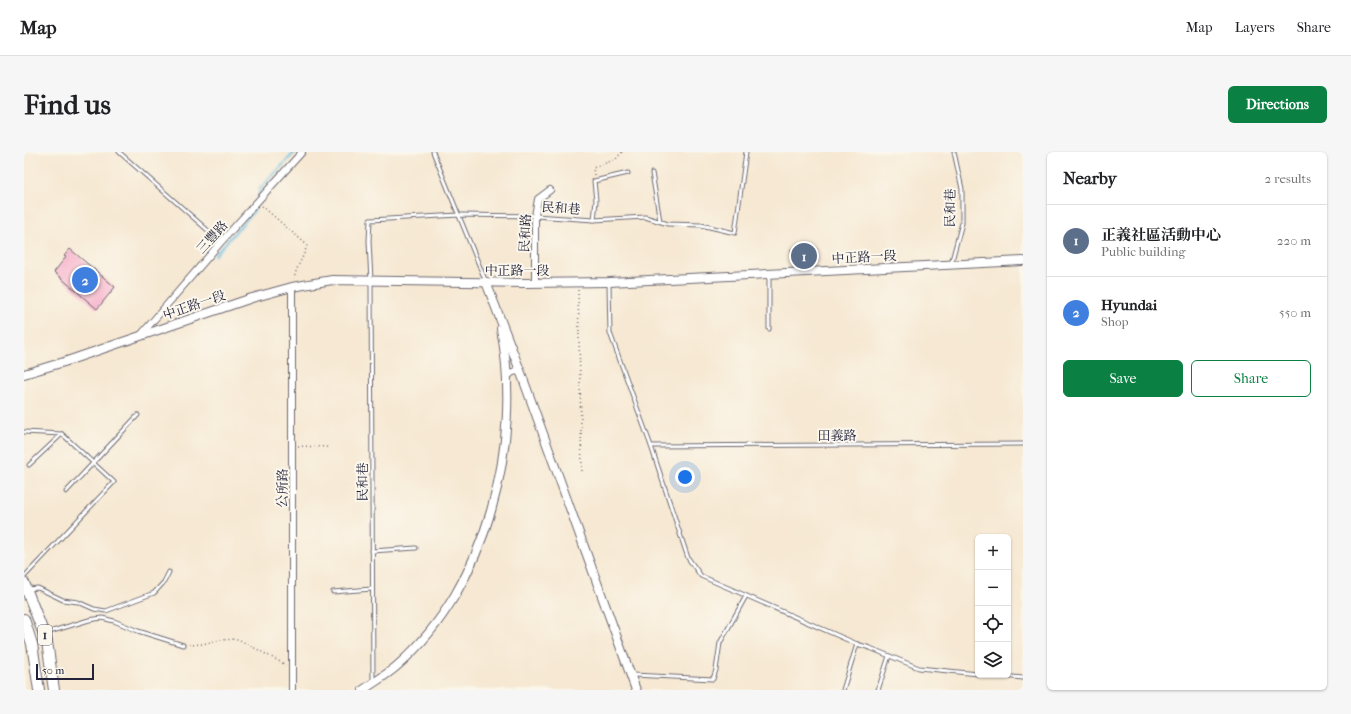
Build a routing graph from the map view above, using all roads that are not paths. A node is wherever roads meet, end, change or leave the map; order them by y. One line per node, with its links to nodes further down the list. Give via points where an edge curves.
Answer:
1 (119, 152): 13 (lane)
2 (302, 152): 13 (street, 三豐路)
3 (433, 152): 9 (lane)
4 (746, 152): 12 (lane, 民和巷, via 736,233 701,225)
5 (954, 152): 15 (lane, 民和巷, via 962,189 962,223)
6 (628, 173): 11 (lane, via 594,181)
7 (652, 173): 12 (lane)
8 (550, 190): 10 (street, 民和路, via 538,199)
9 (459, 215): 10 (lane, 民和巷); 17 (lane, 民和巷, via 370,220 368,241); 18 (lane)
10 (535, 216): 11 (lane, 民和巷); 19 (street, 民和路)
11 (594, 220): 12 (lane, 民和巷, via 645,217)
12 (660, 222)
13 (221, 242): 24 (street, 三豐路)
14 (1023, 261): 15 (street, 中正路一段)
15 (951, 264): 16 (street, 中正路一段)
16 (769, 274): 20 (street, 中正路一段); 23 (lane)
17 (371, 281): 18 (street, 中正路一段); 21 (street, 中正路一段, via 332,280); 37 (lane, 民和巷)
18 (486, 282): 19 (street, 中正路一段); 22 (street)
19 (535, 282): 20 (street, 中正路一段)
20 (609, 282): 32 (lane, via 610,333)
21 (292, 287): 24 (street, 中正路一段); 56 (street, 公所路)
22 (496, 305): 25 (street); 27 (street)
23 (769, 329)
24 (139, 337): 26 (street, 中正路一段)
25 (521, 373): 27 (street, via 517,371); 50 (street)
26 (24, 374)
27 (508, 376): 53 (street, via 507,419 499,482 483,537 458,592 427,634)
28 (138, 416): 33 (lane)
29 (24, 432): 30 (lane)
30 (62, 434): 33 (lane); 34 (lane)
31 (1023, 444): 32 (lane, 田義路)
32 (651, 446): 43 (lane, via 688,558 702,576)
33 (93, 464): 35 (lane); 39 (lane, via 114,482)
34 (29, 465)
35 (66, 492)
36 (416, 548): 37 (lane)
37 (372, 551): 41 (lane, 民和巷)
38 (170, 572): 40 (lane, via 154,593 106,610 63,600 38,588)
39 (24, 577)
40 (25, 586): 45 (main road, 1)
41 (372, 588): 42 (lane); 53 (lane, 民和巷)
42 (333, 592)
43 (746, 596): 46 (lane); 50 (lane, via 720,643 713,678)
44 (24, 619): 54 (main road, 1, via 32,644)
45 (44, 634): 47 (lane, via 102,618); 55 (main road, 1)
46 (856, 644): 48 (lane); 59 (lane)
47 (183, 645)
48 (888, 656): 49 (lane, via 919,668); 60 (lane)
49 (975, 674)
50 (631, 675): 58 (street)
51 (1011, 677): 52 (lane)
52 (1023, 678)
53 (373, 687): 57 (street)
54 (40, 690)
55 (54, 690)
56 (292, 690)
57 (363, 690)
58 (636, 690)
59 (843, 690)
60 (878, 690)

